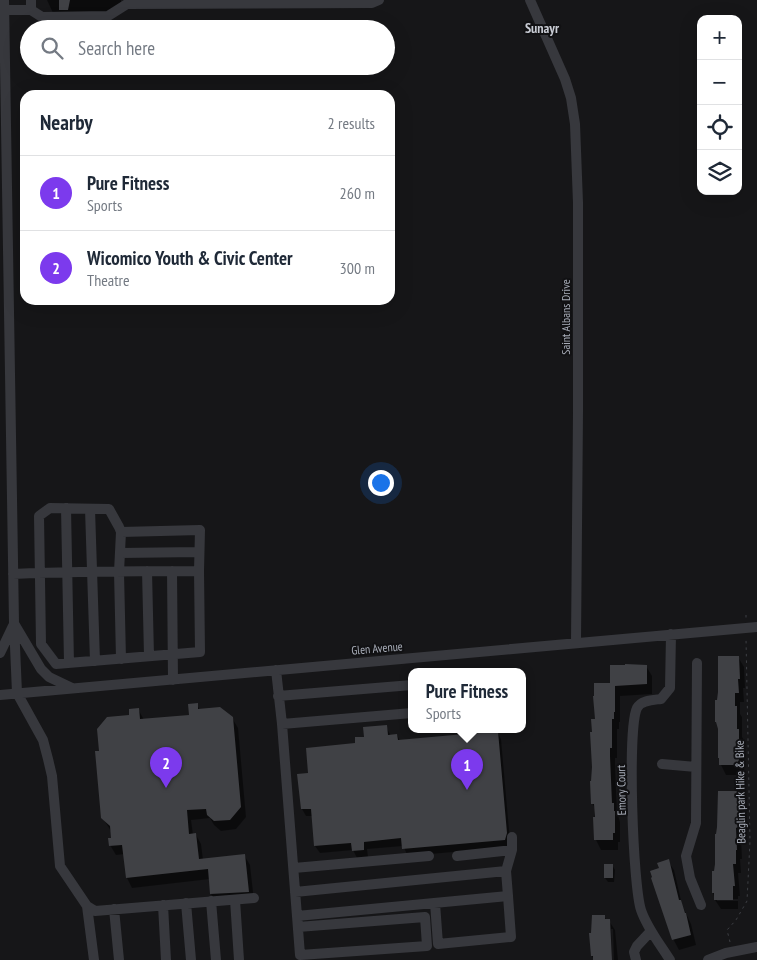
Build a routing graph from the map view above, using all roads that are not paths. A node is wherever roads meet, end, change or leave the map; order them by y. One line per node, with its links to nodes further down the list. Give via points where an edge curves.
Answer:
1 (379, 0): 4 (street, via 333,4 127,4 108,16 42,17)
2 (530, 0): 23 (street, Saint Albans Drive, via 565,79 575,124 578,203)
3 (4, 5): 4 (street); 5 (street)
4 (31, 5)
5 (3, 50): 6 (street)
6 (3, 86): 19 (street)
7 (66, 508): 8 (street); 15 (street); 18 (street, via 50,508 39,516)
8 (90, 509): 9 (street, via 110,509); 16 (street)
9 (121, 532): 10 (street, via 200,530); 11 (street)
10 (199, 552): 11 (street); 14 (street)
11 (120, 553): 17 (street)
12 (147, 571): 13 (street); 17 (street); 26 (street)
13 (172, 571): 14 (street); 25 (street)
14 (199, 571): 25 (street, via 200,652)
15 (67, 572): 16 (street); 18 (street); 29 (street)
16 (92, 572): 17 (street); 28 (street)
17 (119, 572): 27 (street)
18 (39, 573): 19 (street); 29 (street, via 41,644 56,664)
19 (14, 574): 20 (street)
20 (14, 623): 24 (street); 34 (street, via 41,669 49,677); 35 (street)
21 (757, 627): 22 (street, Glen Avenue)
22 (671, 634): 23 (street, Glen Avenue); 61 (street, Emory Court, via 670,688 661,700 638,706 633,729 637,894)
23 (576, 642): 31 (street, Glen Avenue)
24 (0, 653)
25 (172, 654): 26 (street); 32 (street)
26 (149, 656): 27 (street)
27 (121, 659): 28 (street)
28 (95, 661): 29 (street)
29 (69, 663)
30 (696, 663): 41 (street)
31 (276, 670): 32 (street, Glen Avenue); 37 (street)
32 (173, 680): 34 (street, Glen Avenue)
33 (408, 685): 37 (street)
34 (73, 689): 35 (street, Glen Avenue)
35 (17, 693): 36 (street, Glen Avenue); 57 (street, via 43,740 48,759 60,866)
36 (0, 695)
37 (278, 696): 39 (street)
38 (408, 713): 39 (street)
39 (282, 724): 46 (street)
40 (662, 764): 41 (street)
41 (696, 767): 56 (street, via 696,823 686,856 690,878)
42 (512, 837): 43 (street)
43 (512, 850): 45 (street); 47 (street)
44 (429, 856): 46 (street)
45 (457, 856)
46 (294, 868): 48 (street)
47 (506, 872): 48 (street); 49 (street)
48 (295, 892): 59 (street)
49 (508, 896): 54 (street); 54 (street, via 512,937 438,944)
50 (254, 898): 51 (street)
51 (234, 900): 52 (street); 68 (street)
52 (211, 902): 53 (street); 67 (street)
53 (186, 903): 55 (street); 66 (street)
54 (435, 903): 59 (street)
55 (162, 905): 58 (street); 65 (street)
56 (701, 905)
57 (87, 906): 58 (street, via 95,911); 63 (street)
58 (114, 909): 64 (street)
59 (297, 916): 60 (street)
60 (298, 927): 60 (street, via 300,955 428,946 425,917)
61 (651, 932): 69 (street, via 637,946 634,952); 70 (street, Emory Court)
62 (757, 947): 71 (street)
63 (94, 960)
64 (119, 960)
65 (166, 960)
66 (191, 960)
67 (216, 960)
68 (239, 960)
69 (636, 960)
70 (670, 960)
71 (708, 960)

